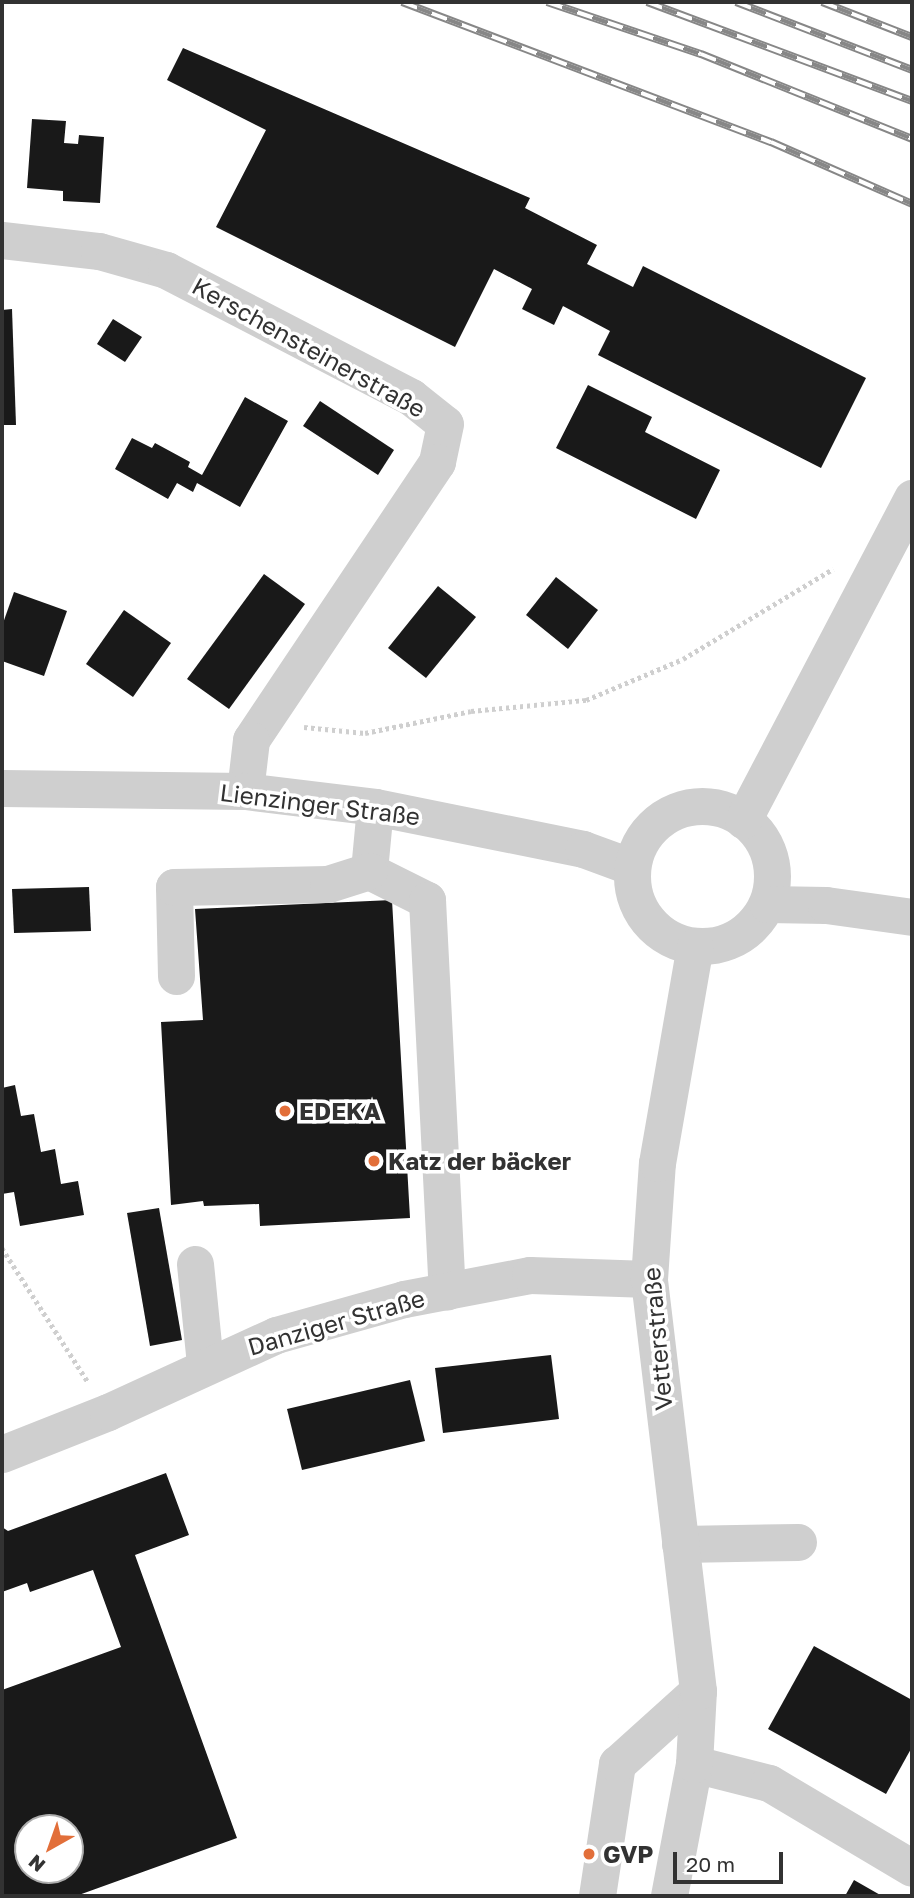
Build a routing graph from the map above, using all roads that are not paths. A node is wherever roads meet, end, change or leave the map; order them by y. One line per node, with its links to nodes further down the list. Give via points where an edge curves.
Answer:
1 (2, 240): 4 (street, Kerschensteinerstraße, via 99,251 166,270 411,397 445,424 437,462 251,740)
2 (912, 499): 6 (street)
3 (2, 788): 4 (street, Lienzinger Straße)
4 (245, 791): 5 (street, Lienzinger Straße)
5 (375, 807): 7 (street, Lienzinger Straße, via 583,849); 8 (street)
6 (743, 820): 7 (street, via 721,809 697,806 674,812 647,835); 9 (street, via 760,836 770,858)
7 (632, 867): 11 (street, via 633,890 641,911 664,934)
8 (369, 871): 12 (street, via 328,884 174,887); 15 (street, via 426,900)
9 (767, 904): 10 (street, via 826,905); 11 (street, via 737,937 717,945)
10 (912, 917)
11 (695, 946): 14 (street, Vetterstraße, via 657,1163)
12 (176, 976)
13 (195, 1264): 16 (street)
14 (649, 1279): 15 (street, Danziger Straße, via 530,1275); 19 (street, Vetterstraße)
15 (447, 1291): 16 (street, Danziger Straße, via 276,1335)
16 (205, 1364): 17 (street, Danziger Straße, via 108,1412)
17 (2, 1454)
18 (798, 1542): 19 (street)
19 (680, 1544): 20 (street, Vetterstraße)
20 (698, 1691): 21 (street, Vetterstraße); 23 (street, via 617,1765)
21 (694, 1764): 22 (street, via 769,1783); 24 (street, Vetterstraße)
22 (912, 1868)
23 (597, 1896)
24 (669, 1896)

